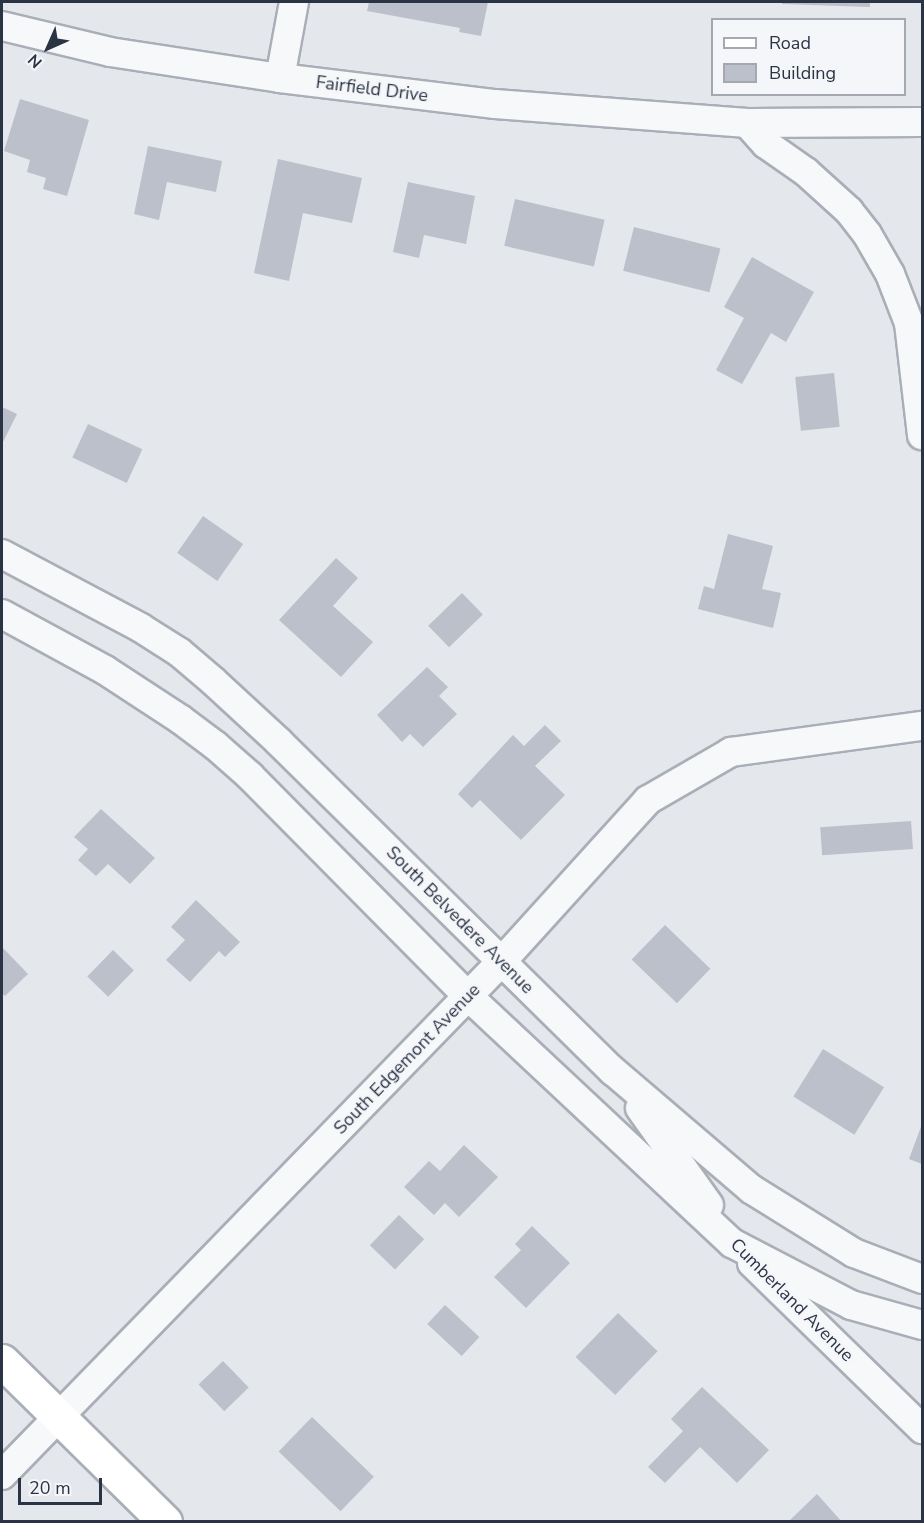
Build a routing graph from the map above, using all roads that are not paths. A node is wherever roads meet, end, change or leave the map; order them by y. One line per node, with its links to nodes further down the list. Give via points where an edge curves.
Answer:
1 (294, 2): 3 (street)
2 (2, 26): 3 (street, Fairfield Drive, via 110,52)
3 (280, 78): 5 (street, Fairfield Drive, via 495,104)
4 (922, 122): 5 (street, Fairfield Drive)
5 (747, 123): 6 (street, via 766,144 806,172 849,211 890,274 909,323)
6 (922, 435)
7 (2, 554): 10 (street, South Belvedere Avenue, via 179,652 279,741)
8 (2, 614): 11 (street, via 105,670 216,746)
9 (922, 726): 10 (street, South Edgemont Avenue, via 731,752 648,800)
10 (502, 961): 11 (street, South Edgemont Avenue); 12 (street, South Belvedere Avenue)
11 (468, 996): 13 (street); 17 (street, South Edgemont Avenue)
12 (613, 1071): 13 (street, Cumberland Avenue, via 718,1217); 14 (street, South Belvedere Avenue, via 751,1189 854,1254)
13 (732, 1243): 15 (street, via 851,1305); 18 (street, Cumberland Avenue)
14 (922, 1279)
15 (922, 1325)
16 (2, 1361): 17 (main road)
17 (59, 1418): 19 (street, South Edgemont Avenue); 20 (main road)
18 (922, 1429)
19 (2, 1475)
20 (165, 1521)

